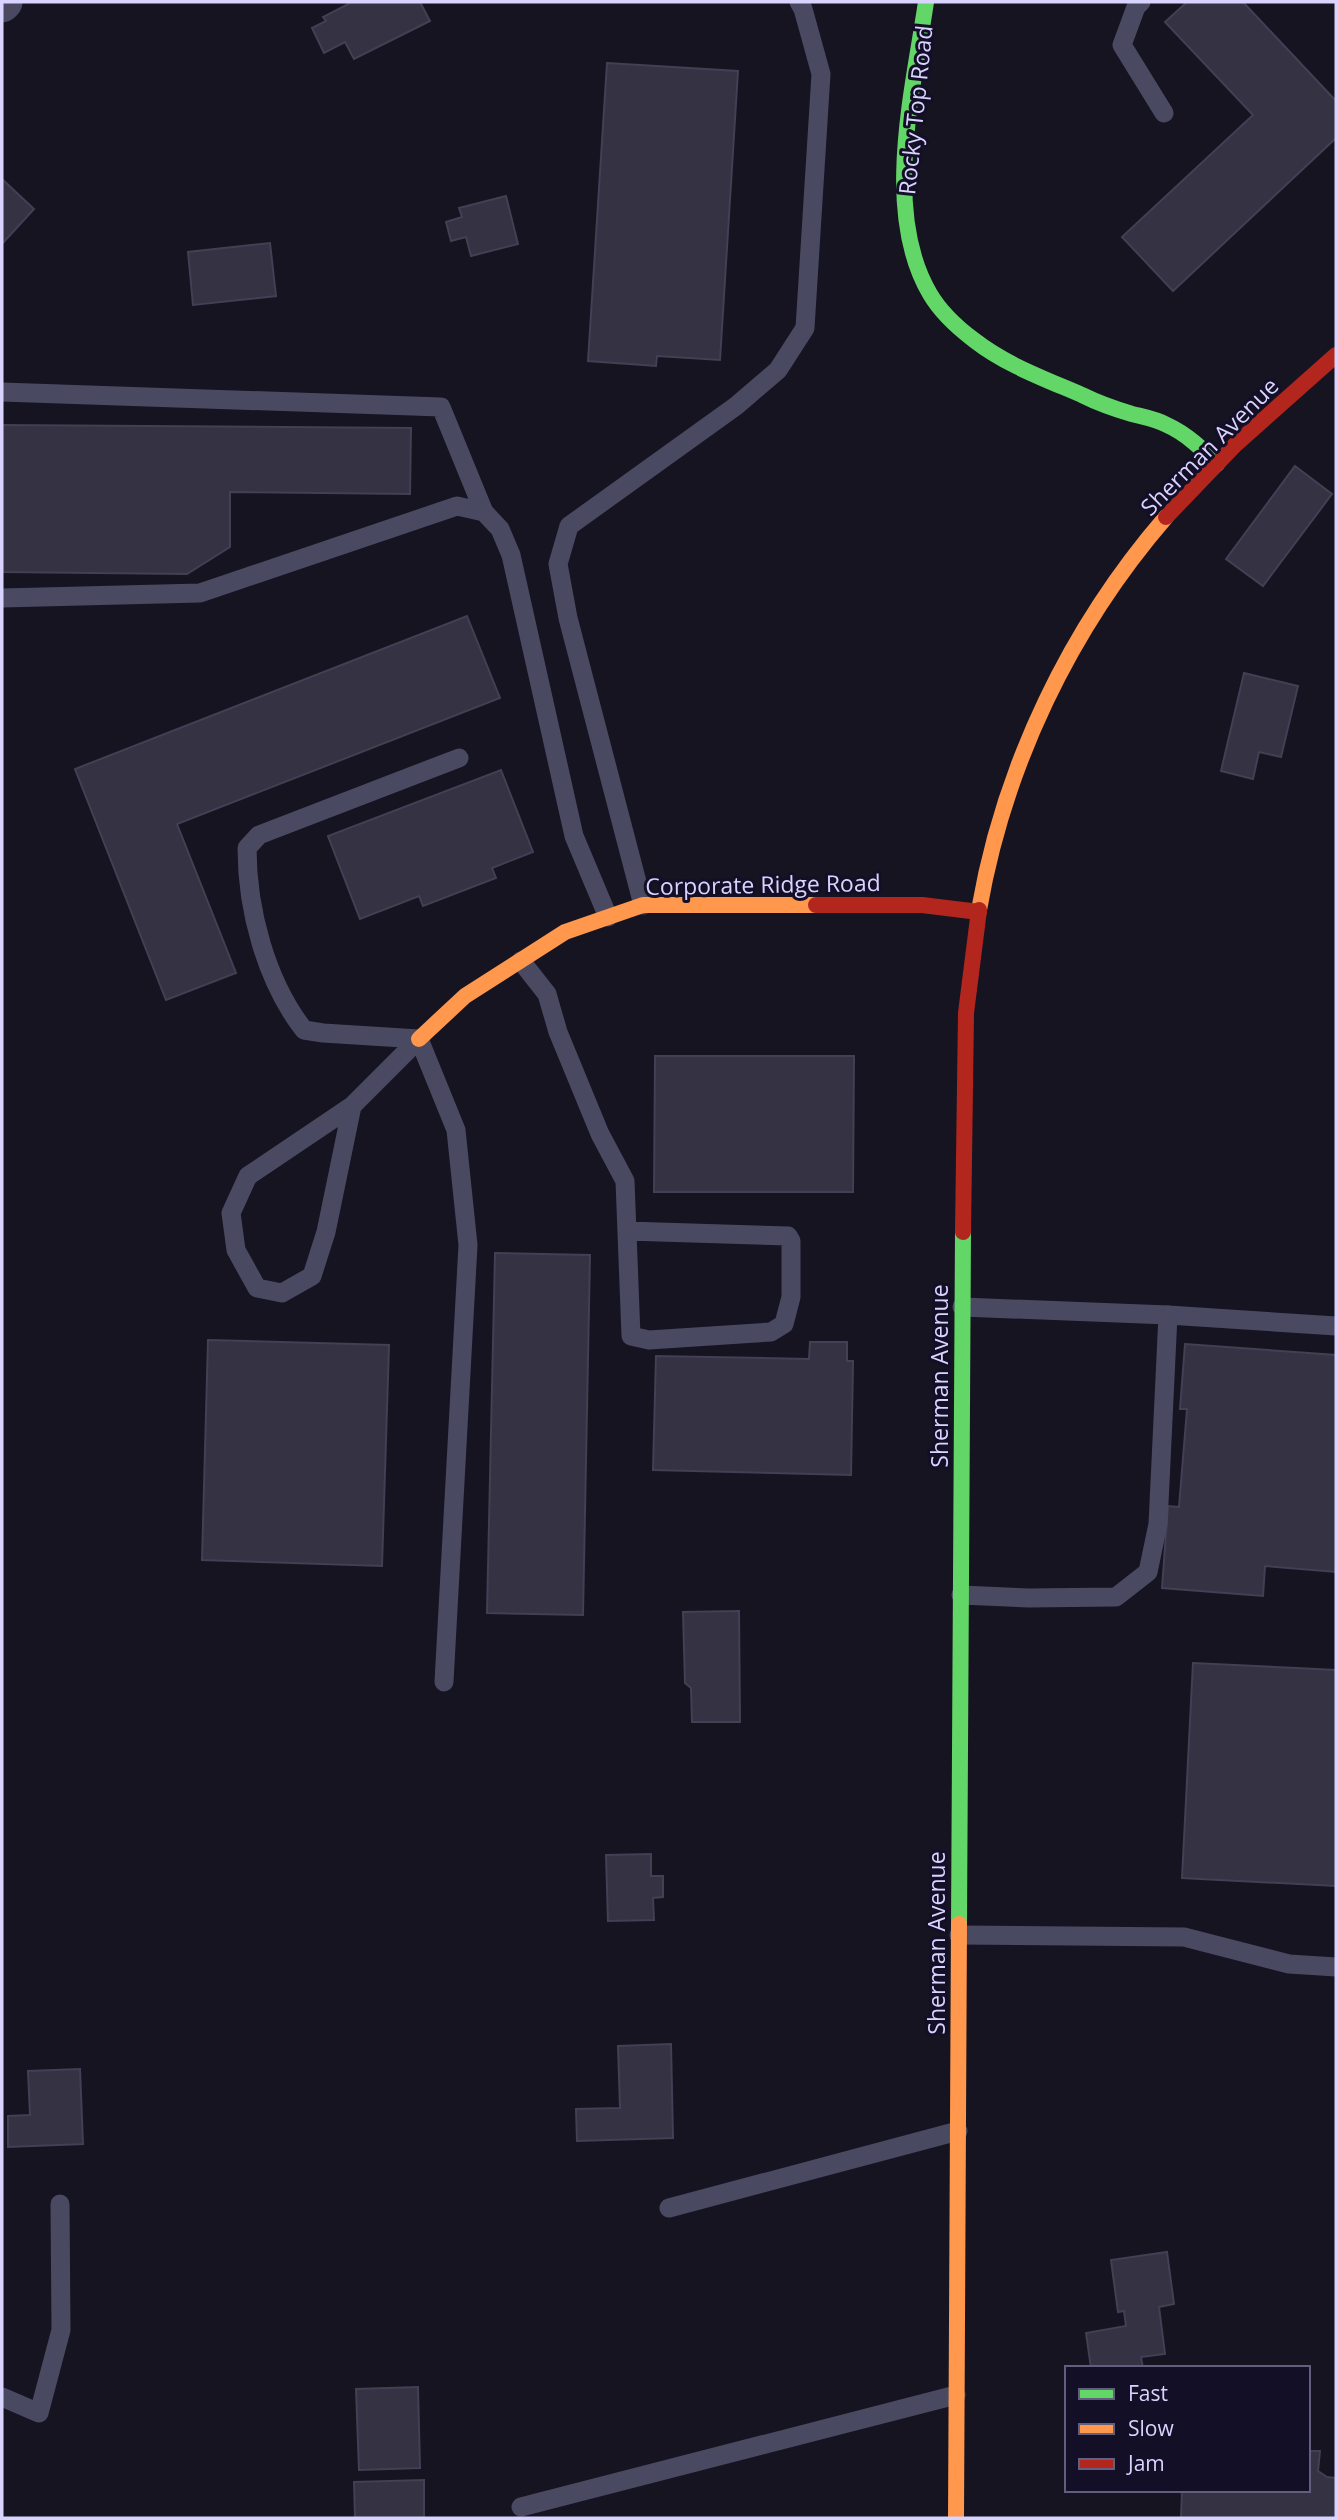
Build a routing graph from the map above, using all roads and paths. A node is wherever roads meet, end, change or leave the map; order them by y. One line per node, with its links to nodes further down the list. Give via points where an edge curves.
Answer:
1 (799, 2): 11 (lane, via 821,74 805,328 778,370 736,406 569,526 558,564)
2 (926, 2): 7 (main road, Rocky Top Road, via 904,187 913,253 930,294 978,343 1026,372 1128,414 1169,425)
3 (1141, 2): 4 (lane, via 1122,45)
4 (1164, 113)
5 (1336, 355): 7 (main road, Sherman Avenue)
6 (2, 392): 8 (lane, via 441,407)
7 (1217, 464): 12 (main road, Sherman Avenue, via 1177,504 1129,565 1048,698 1020,761)
8 (484, 512): 9 (lane, via 457,506 200,593); 13 (lane, via 500,529 511,555 574,836)
9 (2, 598)
10 (459, 758): 15 (lane, via 259,835 247,848 251,901 265,953 287,1009 304,1030)
11 (643, 905): 12 (main road, Corporate Ridge Road, via 922,905); 13 (main road, Corporate Ridge Road)
12 (979, 912): 18 (main road, Sherman Avenue, via 967,989)
13 (608, 917): 14 (main road, Corporate Ridge Road, via 565,932)
14 (521, 961): 15 (main road, Corporate Ridge Road, via 465,996); 17 (lane, via 547,994 595,1121 625,1181)
15 (419, 1039): 16 (lane); 22 (lane, via 456,1130 468,1245)
16 (352, 1106): 16 (lane, via 248,1177 231,1213 236,1250 257,1288 282,1293 312,1276 326,1232)
17 (627, 1231): 17 (lane, via 631,1336 649,1339 771,1332 784,1324 791,1297 788,1236)
18 (962, 1307): 19 (lane); 21 (main road, Sherman Avenue)
19 (1168, 1315): 20 (lane); 21 (lane, via 1158,1524 1148,1572 1116,1597)
20 (1336, 1326)
21 (961, 1595): 23 (main road, Sherman Avenue)
22 (444, 1682)
23 (959, 1935): 24 (lane, via 1184,1937 1289,1964); 25 (main road, Sherman Avenue)
24 (1336, 1967)
25 (958, 2131): 27 (lane); 28 (main road, Sherman Avenue)
26 (60, 2204): 29 (lane, via 61,2330 39,2413)
27 (669, 2208)
28 (956, 2395): 30 (lane); 31 (main road, Sherman Avenue)
29 (2, 2398)
30 (521, 2507)
31 (956, 2518)

